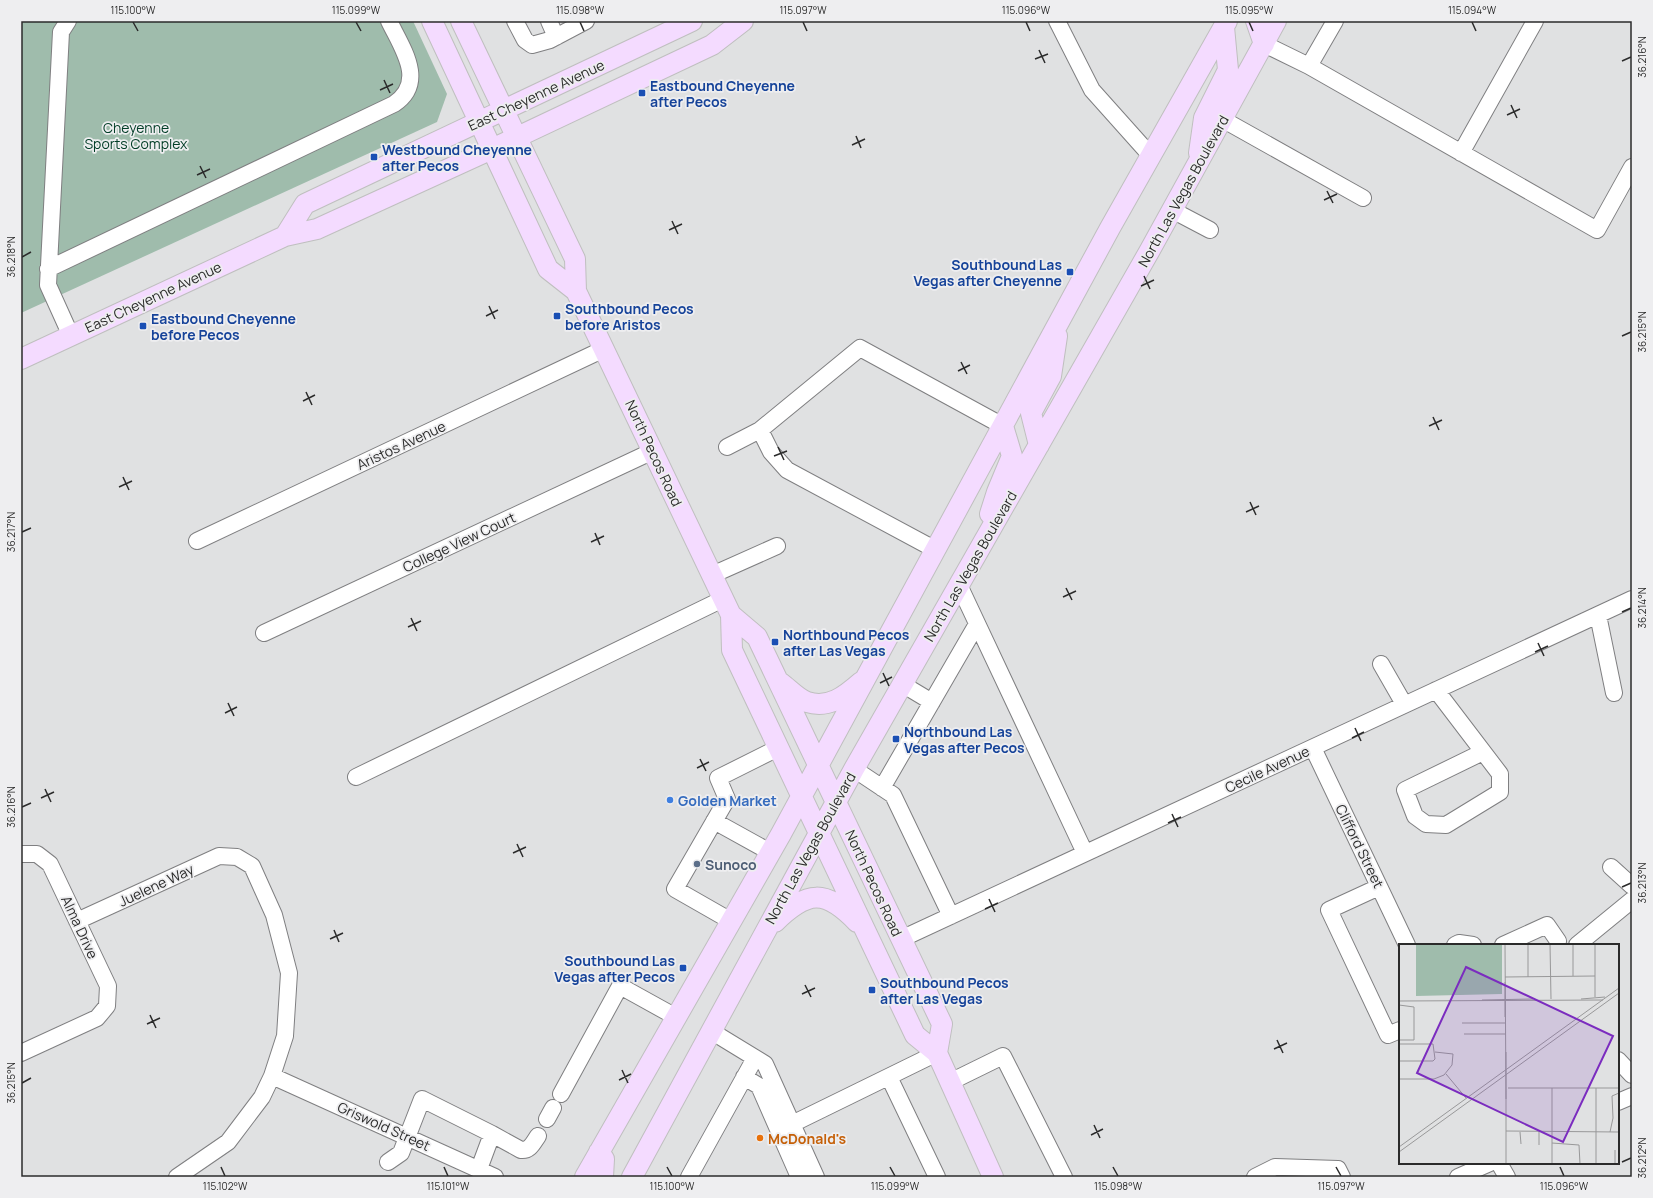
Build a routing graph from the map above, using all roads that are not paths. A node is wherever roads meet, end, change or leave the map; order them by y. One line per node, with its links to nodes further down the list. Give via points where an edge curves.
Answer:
1 (68, 21): 33 (street, via 61,32)
2 (389, 21): 33 (street, via 409,62 411,77 403,98)
3 (432, 21): 22 (main road, North Pecos Road)
4 (461, 21): 20 (main road, North Pecos Road)
5 (515, 21): 17 (street, via 525,40 532,45)
6 (549, 21): 17 (street)
7 (586, 21): 16 (street)
8 (692, 21): 20 (main road, East Cheyenne Avenue)
9 (743, 21): 23 (main road, East Cheyenne Avenue, via 712,44)
10 (1057, 21): 26 (street, via 1092,90)
11 (1256, 21): 18 (main road)
12 (1276, 21): 18 (main road, North Las Vegas Boulevard)
13 (1335, 21): 19 (street)
14 (1535, 21): 25 (street)
15 (1222, 23): 26 (main road); 27 (main road, via 1228,70 1204,118)
16 (570, 25): 17 (street)
17 (556, 37)
18 (1264, 44): 19 (street); 21 (main road, North Las Vegas Boulevard)
19 (1309, 66): 25 (street)
20 (504, 111): 22 (main road, East Cheyenne Avenue); 23 (main road, North Pecos Road)
21 (1222, 119): 27 (main road, North Las Vegas Boulevard); 29 (street)
22 (480, 122): 24 (main road, North Pecos Road); 32 (main road, East Cheyenne Avenue, via 305,204)
23 (517, 137): 24 (main road, East Cheyenne Avenue); 34 (main road, North Pecos Road, via 575,259)
24 (492, 149): 32 (main road, East Cheyenne Avenue, via 317,229); 34 (main road, North Pecos Road, via 548,270)
25 (1461, 153): 28 (street, via 1597,230)
26 (1151, 156): 35 (main road)
27 (1197, 164): 30 (main road, North Las Vegas Boulevard)
28 (1632, 167)
29 (1363, 198)
30 (1172, 210): 31 (street); 41 (main road, North Las Vegas Boulevard)
31 (1210, 230)
32 (285, 236): 36 (main road, East Cheyenne Avenue)
33 (48, 269): 36 (street, via 50,292)
34 (576, 291): 37 (main road, North Pecos Road)
35 (1059, 322): 39 (main road); 41 (main road, via 1051,376 1031,413)
36 (70, 336): 38 (main road, East Cheyenne Avenue)
37 (604, 348): 43 (main road, North Pecos Road); 44 (street, Aristos Avenue)
38 (21, 359)
39 (1003, 426): 40 (street, via 860,348); 45 (main road, via 1012,456 997,492); 47 (main road)
40 (760, 430): 42 (street); 47 (street, via 771,452 787,470)
41 (1039, 445): 45 (main road, North Las Vegas Boulevard)
42 (727, 447)
43 (653, 451): 48 (main road, North Pecos Road); 54 (street, College View Court)
44 (197, 541)
45 (983, 544): 49 (main road, North Las Vegas Boulevard)
46 (777, 546): 48 (street)
47 (936, 550): 56 (main road)
48 (712, 575): 51 (main road, North Pecos Road)
49 (959, 585): 53 (street); 58 (main road, North Las Vegas Boulevard)
50 (1632, 599): 52 (street, Cecile Avenue)
51 (727, 607): 57 (main road, North Pecos Road, via 757,637); 63 (main road, North Pecos Road, via 732,650); 68 (street, via 688,617)
52 (1598, 615): 59 (street, Cecile Avenue); 60 (street)
53 (977, 624): 61 (street); 75 (street)
54 (264, 633)
55 (1381, 664): 62 (street)
56 (867, 677): 57 (main road, via 844,697 821,704 806,701); 66 (main road)
57 (778, 681): 66 (main road, North Pecos Road)
58 (902, 684): 61 (street); 67 (main road, North Las Vegas Boulevard)
59 (1436, 690): 62 (street, Cecile Avenue); 65 (street)
60 (1614, 693)
61 (932, 702): 69 (street)
62 (1404, 704): 64 (street, Cecile Avenue)
63 (778, 748): 70 (main road, North Pecos Road); 72 (street, via 718,778 727,799)
64 (1313, 748): 75 (street, Cecile Avenue); 79 (street, Clifford Street)
65 (1483, 752): 65 (street, via 1500,774 1500,792 1446,825 1426,824 1415,816 1405,790)
66 (819, 765): 70 (main road); 71 (main road, North Pecos Road)
67 (854, 769): 69 (street); 71 (main road, North Las Vegas Boulevard)
68 (356, 777)
69 (882, 788): 81 (street, via 893,795)
70 (802, 797): 73 (main road, North Pecos Road); 74 (main road)
71 (836, 802): 73 (main road, North Las Vegas Boulevard); 86 (main road, North Pecos Road)
72 (714, 821): 74 (street); 83 (street, via 675,889)
73 (818, 833): 84 (main road, North Pecos Road); 85 (main road, North Las Vegas Boulevard)
74 (770, 852): 83 (main road)
75 (1085, 853): 81 (street, Cecile Avenue)
76 (21, 854): 82 (street, Alma Drive, via 37,854 50,864)
77 (1611, 867): 78 (street)
78 (1632, 886)
79 (1379, 887): 87 (street, Clifford Street); 92 (street, via 1329,910 1388,1036)
80 (1632, 900): 90 (street)
81 (951, 916): 86 (street, Cecile Avenue)
82 (77, 921): 94 (street, Alma Drive, via 108,986 107,1006 97,1018); 99 (street, Juelene Way, via 219,856 237,857 252,866 274,914 289,973 285,1036)
83 (731, 921): 91 (main road)
84 (865, 930): 85 (main road, via 839,905 825,898 813,897 783,914); 95 (main road, North Pecos Road, via 915,1035)
85 (764, 933): 93 (main road, North Las Vegas Boulevard)
86 (901, 939): 95 (main road, North Pecos Road, via 942,1024)
87 (1407, 944)
88 (1505, 944): 89 (street, via 1546,925 1558,941)
89 (1557, 944)
90 (1578, 944)
91 (676, 1017): 103 (street, via 620,986); 110 (main road)
92 (1399, 1030)
93 (711, 1031): 96 (street); 119 (main road, North Las Vegas Boulevard)
94 (21, 1053)
95 (937, 1053): 101 (street); 102 (main road, North Pecos Road)
96 (755, 1058): 100 (street); 106 (street, via 765,1064)
97 (1619, 1061): 98 (street)
98 (1632, 1075)
99 (272, 1076): 109 (street, Griswold Street); 115 (street, via 262,1097 228,1142)
100 (744, 1077): 120 (street); 121 (street, via 760,1086)
101 (889, 1077): 106 (street); 123 (street)
102 (950, 1082): 124 (main road, North Pecos Road); 125 (street, via 1003,1056)
103 (561, 1094)
104 (1632, 1096): 105 (street)
105 (1619, 1102)
106 (792, 1124): 122 (street)
107 (492, 1134): 108 (street, via 525,1151); 109 (street, via 422,1099); 114 (street)
108 (538, 1136)
109 (408, 1137): 111 (street, via 401,1153); 114 (street, Griswold Street)
110 (599, 1152): 117 (main road); 118 (main road, via 604,1159)
111 (388, 1162)
112 (1488, 1164): 128 (street)
113 (1500, 1164): 129 (street)
114 (479, 1169): 116 (street, Griswold Street)
115 (177, 1177)
116 (495, 1177)
117 (585, 1177)
118 (603, 1177)
119 (632, 1177)
120 (688, 1177)
121 (799, 1177)
122 (816, 1177)
123 (937, 1177)
124 (993, 1177)
125 (1064, 1177)
126 (1255, 1177): 127 (street, via 1275,1168 1338,1169)
127 (1342, 1177)
128 (1458, 1177)
129 (1506, 1177)

